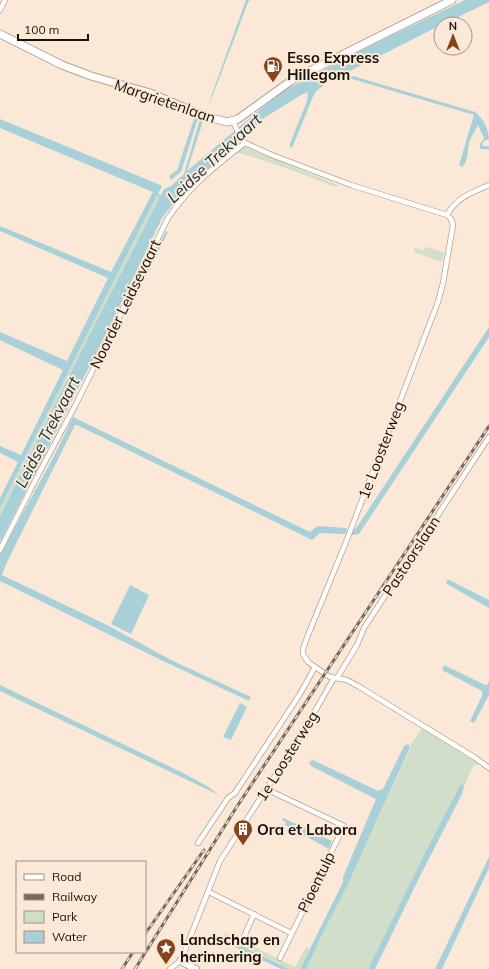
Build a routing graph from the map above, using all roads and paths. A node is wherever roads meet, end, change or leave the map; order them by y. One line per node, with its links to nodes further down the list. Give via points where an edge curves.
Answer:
1 (5, 0): 3 (street)
2 (452, 0): 5 (main road, via 292,80)
3 (0, 10)
4 (0, 34): 5 (main road, Margrietenlaan, via 62,65 91,76 150,94 210,118 223,122)
5 (233, 121): 6 (street, Margrietenlaan)
6 (243, 141): 8 (street, via 272,156 351,186); 10 (street, Noorder Leidsevaart, via 179,201 168,218)
7 (489, 185): 8 (street, via 458,200)
8 (447, 215): 11 (street, 1e Loosterweg, via 453,225 438,302 304,645 305,659)
9 (489, 437): 12 (street, Pastoorslaan, via 364,628 357,645)
10 (0, 550)
11 (315, 667): 12 (street, 1e Loosterweg); 15 (street, 1e Loosterweg, via 235,793 228,798)
12 (335, 678): 13 (street, via 347,680 358,686); 14 (street, 1e Loosterweg)
13 (489, 768)
14 (266, 789): 16 (street, 1e Loosterweg, via 220,861); 18 (street, Pioentulp, via 344,826)
15 (198, 843)
16 (208, 892): 17 (street); 21 (street, 1e Loosterweg)
17 (254, 914): 18 (street); 19 (street)
18 (291, 933): 20 (street)
19 (243, 939)
20 (280, 958)
21 (180, 961): 22 (street); 23 (street)
22 (170, 969)
23 (196, 969)

